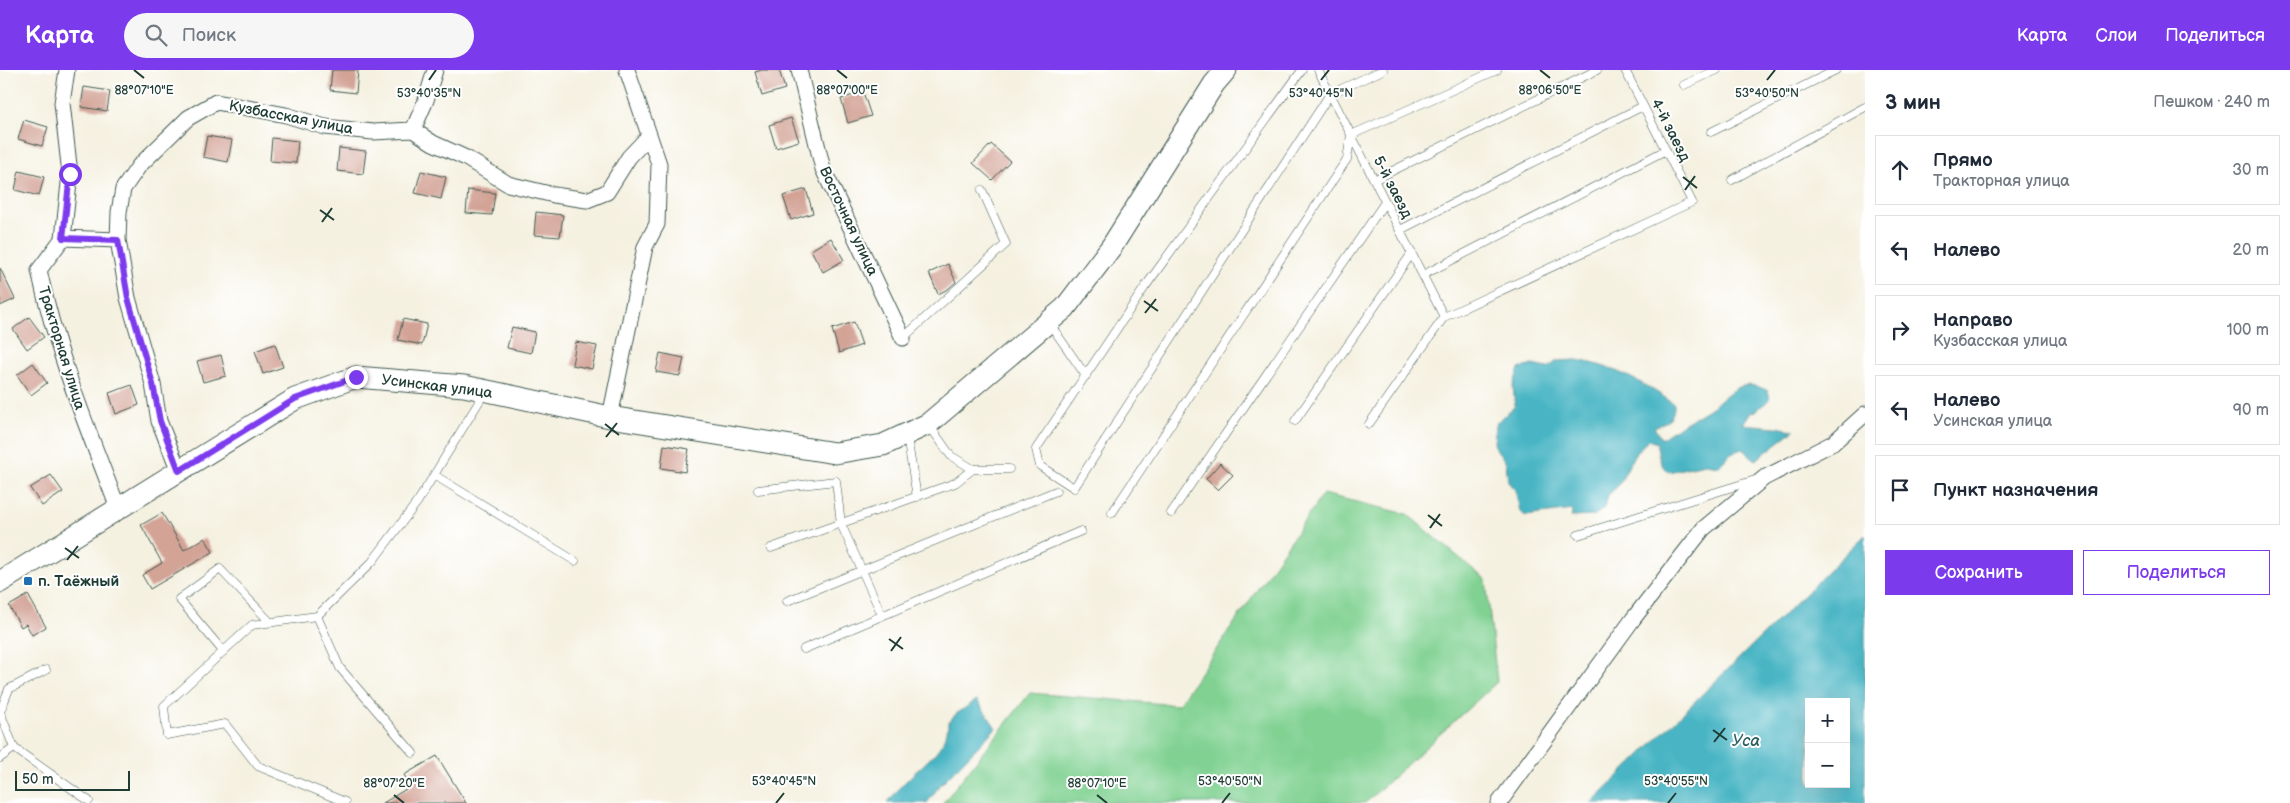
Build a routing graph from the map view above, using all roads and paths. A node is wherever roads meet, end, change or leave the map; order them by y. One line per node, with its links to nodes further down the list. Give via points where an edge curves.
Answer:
1 (67, 70): 28 (street, via 62,103 70,174)
2 (435, 70): 18 (street)
3 (627, 70): 21 (street)
4 (799, 70): 34 (street, Восточная улица, via 823,169)
5 (1226, 70): 33 (street, Усинская улица, via 1112,246 1065,308)
6 (1302, 70): 35 (lane, via 1151,279)
7 (1318, 70): 15 (lane, 5-й заезд)
8 (1383, 70): 15 (lane)
9 (1497, 70): 20 (lane)
10 (1597, 70): 23 (lane)
11 (1625, 70): 16 (lane, 4-й заезд)
12 (1718, 70): 14 (lane)
13 (1836, 70): 19 (lane)
14 (1684, 85)
15 (1330, 94): 20 (lane, 5-й заезд); 35 (lane, via 1074,488 1040,466 1036,449)
16 (1643, 106): 22 (lane, 4-й заезд); 27 (lane)
17 (1865, 107): 24 (lane)
18 (413, 130): 21 (street, via 508,184 587,200 607,192 629,157); 29 (street, Кузбасская улица, via 373,132 325,127 286,114 216,102 188,118 139,166 123,189)
19 (1711, 132)
20 (1351, 135): 23 (lane, 5-й заезд); 52 (lane, via 1347,159)
21 (649, 136): 38 (street, via 659,164 657,224 645,247)
22 (1666, 150): 31 (lane); 32 (lane, 4-й заезд, via 1692,202)
23 (1374, 180): 26 (lane, 5-й заезд)
24 (1732, 180)
25 (982, 190): 34 (lane, via 1006,244)
26 (1385, 202): 27 (lane, 5-й заезд); 53 (lane)
27 (1400, 230): 30 (lane, 5-й заезд)
28 (63, 238): 29 (street); 51 (street, Тракторная улица, via 39,270 49,316 78,405)
29 (118, 240): 45 (street, Кузбасская улица, via 128,298 153,384 160,421)
30 (1412, 253): 31 (lane, 5-й заезд); 39 (lane)
31 (1423, 275): 32 (lane, 5-й заезд)
32 (1444, 318): 41 (lane)
33 (1049, 322): 35 (lane); 40 (street, Усинская улица)
34 (903, 338)
35 (1086, 376)
36 (486, 391): 38 (street, Усинская улица); 45 (street, Усинская улица, via 464,386 356,377 295,399); 46 (lane)
37 (1865, 414): 47 (street, via 1833,443)
38 (610, 417): 42 (street, Усинская улица, via 835,453 883,446)
39 (1295, 421)
40 (928, 424): 42 (street, Усинская улица); 43 (lane, via 951,456)
41 (1369, 424)
42 (906, 434): 50 (lane)
43 (973, 469): 44 (lane); 50 (lane, via 955,483)
44 (1008, 469)
45 (179, 471): 51 (street, Усинская улица)
46 (434, 475): 58 (lane); 62 (lane, via 372,562)
47 (1764, 478): 56 (lane); 74 (street, via 1703,529)
48 (758, 490): 54 (lane, via 836,482)
49 (1056, 491): 59 (lane)
50 (917, 497): 54 (lane)
51 (118, 508): 60 (street, Усинская улица)
52 (1112, 513)
53 (1171, 513)
54 (841, 524): 57 (lane); 59 (lane)
55 (1081, 531): 63 (lane)
56 (1578, 535)
57 (772, 548)
58 (575, 561)
59 (862, 570): 61 (lane); 63 (lane)
60 (3, 577)
61 (787, 601)
62 (317, 616): 64 (lane); 70 (lane, via 340,668)
63 (882, 616): 65 (lane)
64 (270, 622): 66 (lane, via 252,625); 66 (lane, via 220,569 179,599)
65 (804, 648)
66 (222, 650): 73 (lane, via 164,706 167,735 225,724 258,766)
67 (46, 670): 68 (lane, via 9,689)
68 (0, 712): 69 (lane)
69 (14, 748): 71 (lane); 72 (lane)
70 (413, 753)
71 (0, 758)
72 (89, 801)
73 (345, 802)
74 (1499, 803)

